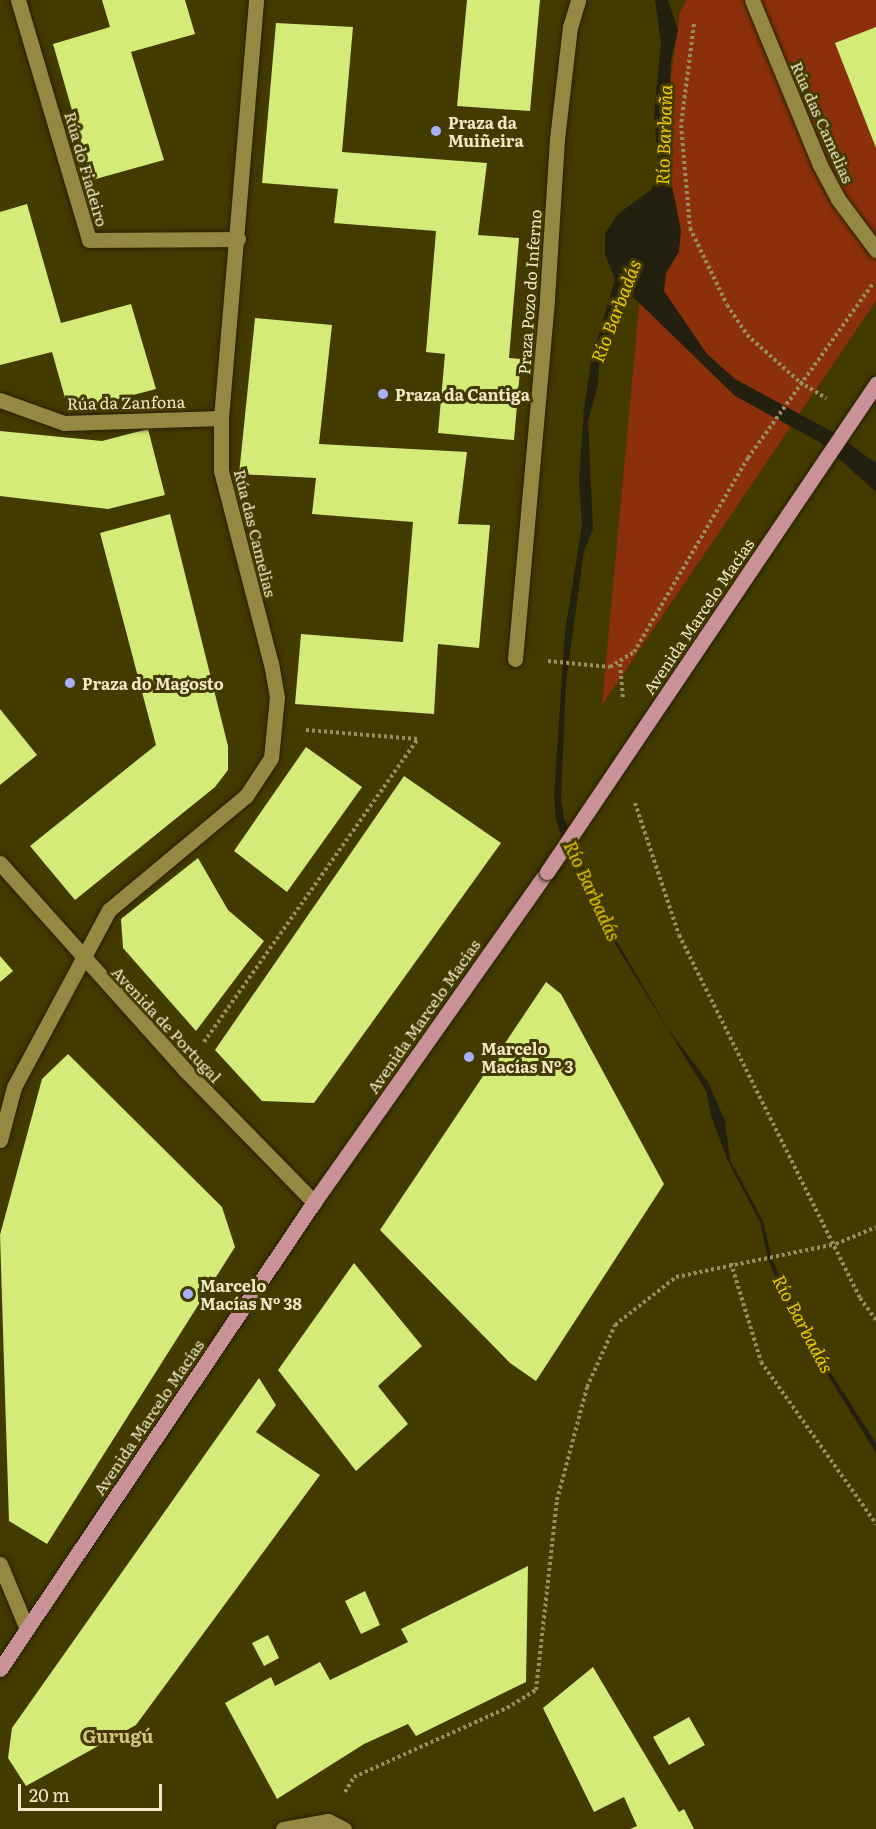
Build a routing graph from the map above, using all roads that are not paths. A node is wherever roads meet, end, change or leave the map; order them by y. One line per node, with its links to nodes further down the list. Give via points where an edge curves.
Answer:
1 (18, 0): 5 (street, Rúa do Fiadeiro, via 89,240)
2 (256, 0): 5 (street, Rúa das Camelias)
3 (578, 0): 10 (street, Praza Pozo do Inferno, via 570,27 557,140 548,298)
4 (752, 0): 6 (street, Rúa das Camelias, via 838,199)
5 (238, 239): 9 (street, Rúa das Camelias)
6 (876, 250)
7 (876, 384): 14 (main road, Avenida Marcelo Macías, bridge, via 547,872)
8 (0, 400): 9 (street, Rúa da Zanfona, via 64,423)
9 (220, 418): 12 (street, Rúa das Camelias, via 221,471 271,664 277,727 271,758 246,796 109,910)
10 (515, 659)
11 (0, 863): 12 (street, Avenida de Portugal)
12 (81, 957): 13 (street, Rúa das Camelias, via 14,1087); 14 (street, Avenida de Portugal)
13 (0, 1140)
14 (315, 1203): 16 (main road, Avenida Marcelo Macías)
15 (0, 1564): 16 (street)
16 (27, 1629): 17 (main road, Avenida Marcelo Macías)
17 (0, 1669)
18 (283, 1829): 19 (street, via 328,1821)
19 (344, 1829)

